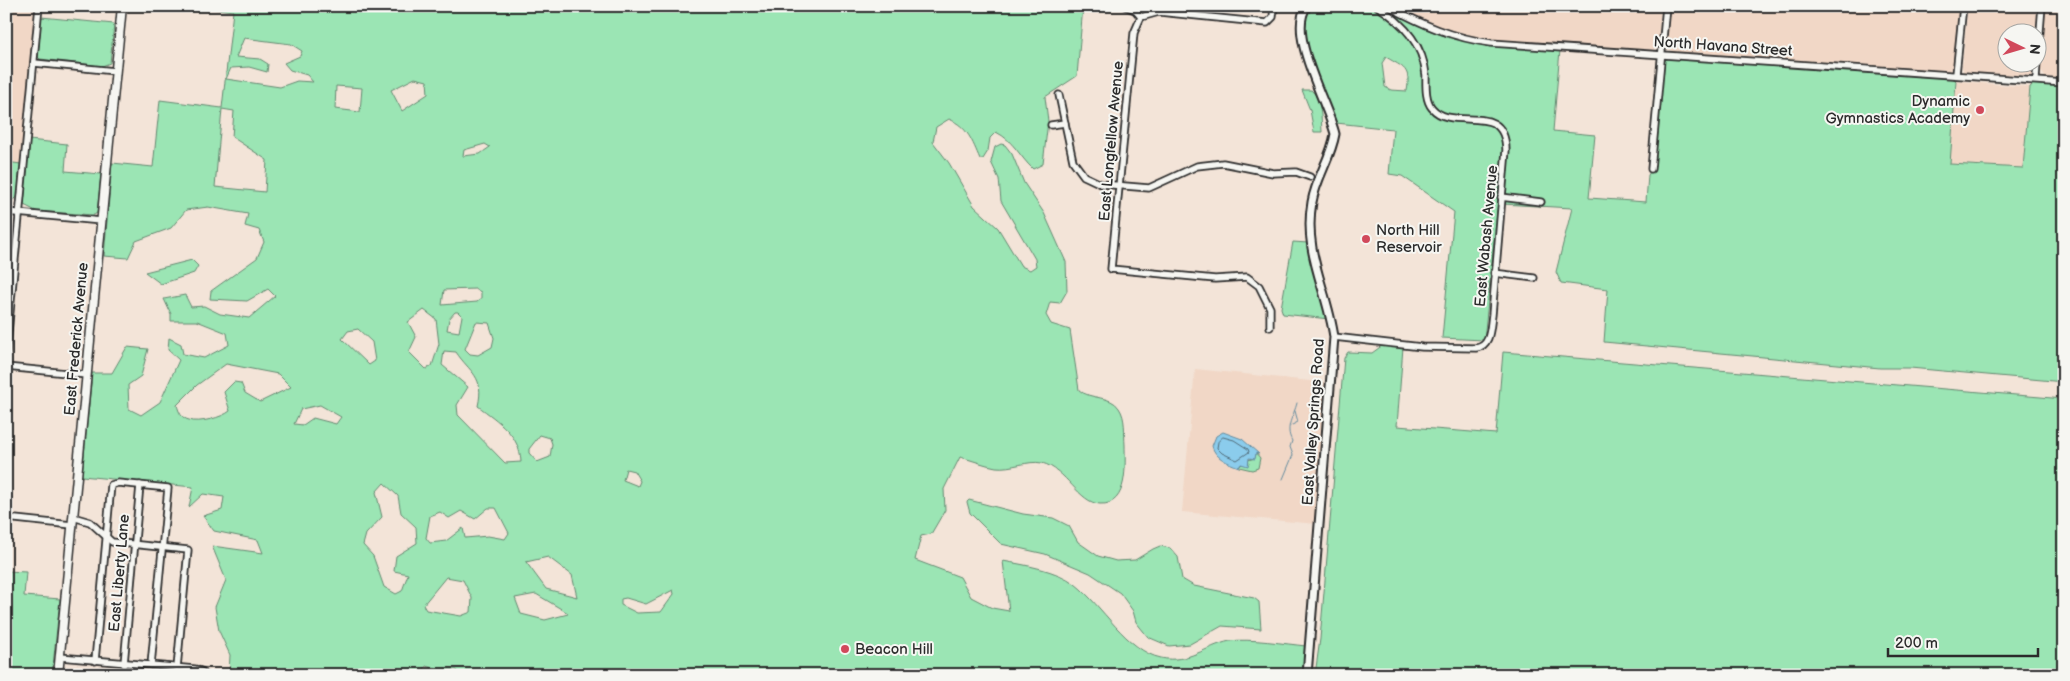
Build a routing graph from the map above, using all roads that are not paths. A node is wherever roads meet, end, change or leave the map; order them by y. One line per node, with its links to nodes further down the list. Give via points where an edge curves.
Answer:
1 (39, 6): 16 (street)
2 (122, 6): 17 (main road, East Frederick Avenue)
3 (1125, 6): 13 (street)
4 (1184, 6): 12 (street)
5 (1274, 6): 12 (street, via 1271,21 1267,23)
6 (1307, 6): 36 (street, East Valley Springs Road, via 1301,18 1302,36 1336,134 1314,192 1309,230 1313,262 1331,313)
7 (1377, 6): 28 (street, East Wabash Avenue, via 1400,22 1415,42 1423,60 1427,97 1432,109 1445,116 1487,120 1500,129 1506,150)
8 (1388, 6): 15 (street, North Havana Street, via 1432,28 1477,41)
9 (1666, 6): 15 (street)
10 (1963, 6): 19 (street)
11 (2042, 6): 14 (street)
12 (1183, 14): 13 (street, via 1159,12)
13 (1141, 17): 27 (street, East Longfellow Avenue, via 1134,34)
14 (2041, 22)
15 (1661, 54): 19 (street, North Havana Street); 25 (street)
16 (34, 63): 17 (street); 31 (street)
17 (116, 71): 32 (main road, East Frederick Avenue)
18 (2036, 72): 20 (street)
19 (1956, 74): 20 (street, North Havana Street)
20 (2036, 80): 21 (street, North Havana Street)
21 (2064, 83)
22 (1059, 95): 23 (street)
23 (1065, 123): 24 (street); 27 (street, via 1078,170 1092,181)
24 (1051, 125)
25 (1651, 169)
26 (1310, 177): 27 (street, via 1296,172 1273,173 1236,164 1210,163 1185,170 1159,186)
27 (1120, 187): 35 (street, East Longfellow Avenue, via 1111,269 1215,279 1247,277 1259,286 1270,308)
28 (1501, 197): 29 (street); 33 (street, East Wabash Avenue)
29 (1541, 202)
30 (6, 212): 31 (street)
31 (19, 213): 32 (street); 37 (street)
32 (101, 221): 39 (main road, East Frederick Avenue)
33 (1494, 273): 34 (street); 36 (street, East Wabash Avenue, via 1491,323 1484,345 1472,348 1422,347)
34 (1534, 278)
35 (1270, 327)
36 (1334, 337): 53 (street, East Valley Springs Road)
37 (6, 354)
38 (6, 367): 39 (street)
39 (87, 375): 42 (main road, East Frederick Avenue)
40 (140, 485): 43 (street, via 111,485); 44 (street, East Liberty Lane); 45 (street, via 168,488)
41 (6, 518): 42 (street)
42 (72, 521): 43 (street, via 90,522); 46 (main road, East Frederick Avenue)
43 (106, 539): 44 (street); 47 (street)
44 (134, 545): 45 (street); 48 (street, East Liberty Lane)
45 (162, 548): 49 (street); 50 (street, via 188,550)
46 (60, 657): 47 (street); 52 (main road, East Frederick Avenue)
47 (95, 661): 48 (street)
48 (124, 664): 49 (street)
49 (151, 666): 50 (street)
50 (177, 668): 51 (street)
51 (204, 673)
52 (58, 675)
53 (1308, 675)

